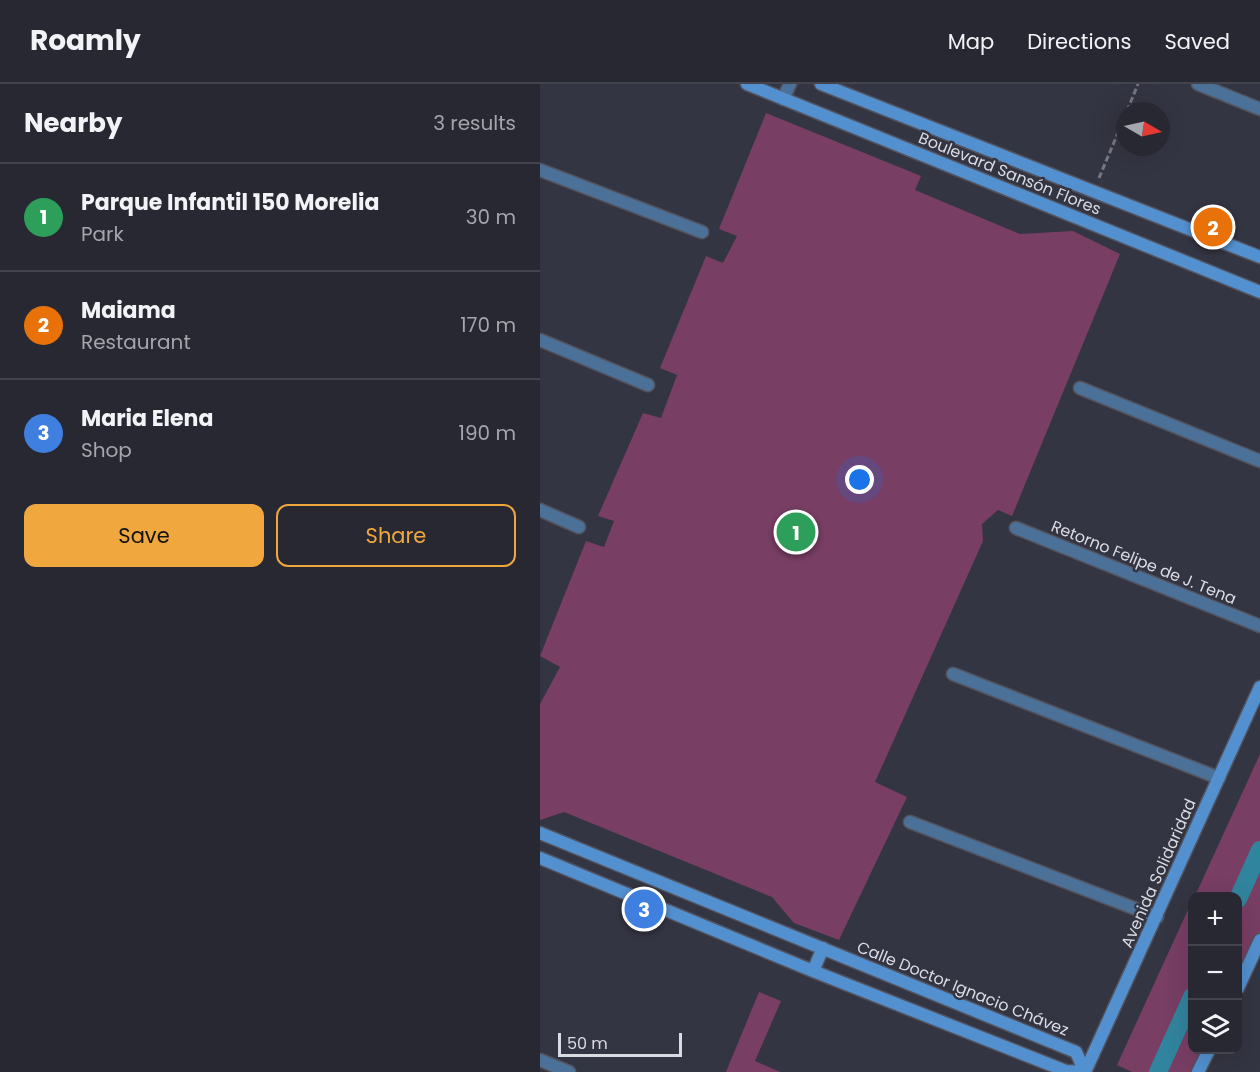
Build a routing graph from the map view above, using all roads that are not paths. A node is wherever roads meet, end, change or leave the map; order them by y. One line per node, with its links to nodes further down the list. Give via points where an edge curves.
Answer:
1 (747, 84): 5 (street, Boulevard Sansón Flores)
2 (790, 84): 5 (street)
3 (821, 84): 9 (street, Boulevard Sansón Flores)
4 (1198, 84): 6 (street)
5 (779, 93): 10 (street, Boulevard Sansón Flores)
6 (1260, 109)
7 (540, 170): 8 (street)
8 (702, 232)
9 (1260, 256)
10 (1260, 292)
11 (540, 340): 12 (street)
12 (648, 386)
13 (1080, 388): 14 (street)
14 (1260, 461)
15 (540, 510): 16 (street)
16 (579, 527)
17 (1016, 528): 18 (street, Retorno Felipe de J. Tena)
18 (1260, 626)
19 (953, 674): 21 (street)
20 (1260, 687): 21 (street, Avenida Solidaridad)
21 (1219, 778): 25 (street, Avenida Solidaridad)
22 (910, 822): 25 (street)
23 (540, 833): 27 (street, Calle Doctor Ignacio Chávez)
24 (540, 858): 29 (street)
25 (1157, 917): 34 (street, Avenida Solidaridad)
26 (1260, 940): 28 (street)
27 (823, 948): 29 (street); 34 (street, Calle Doctor Ignacio Chávez, via 1076,1052)
28 (1257, 954): 30 (street)
29 (813, 971): 34 (street, via 1066,1071)
30 (1242, 981)
31 (1207, 1054): 35 (street)
32 (540, 1060): 33 (street)
33 (569, 1072)
34 (1085, 1072)
35 (1198, 1072)

